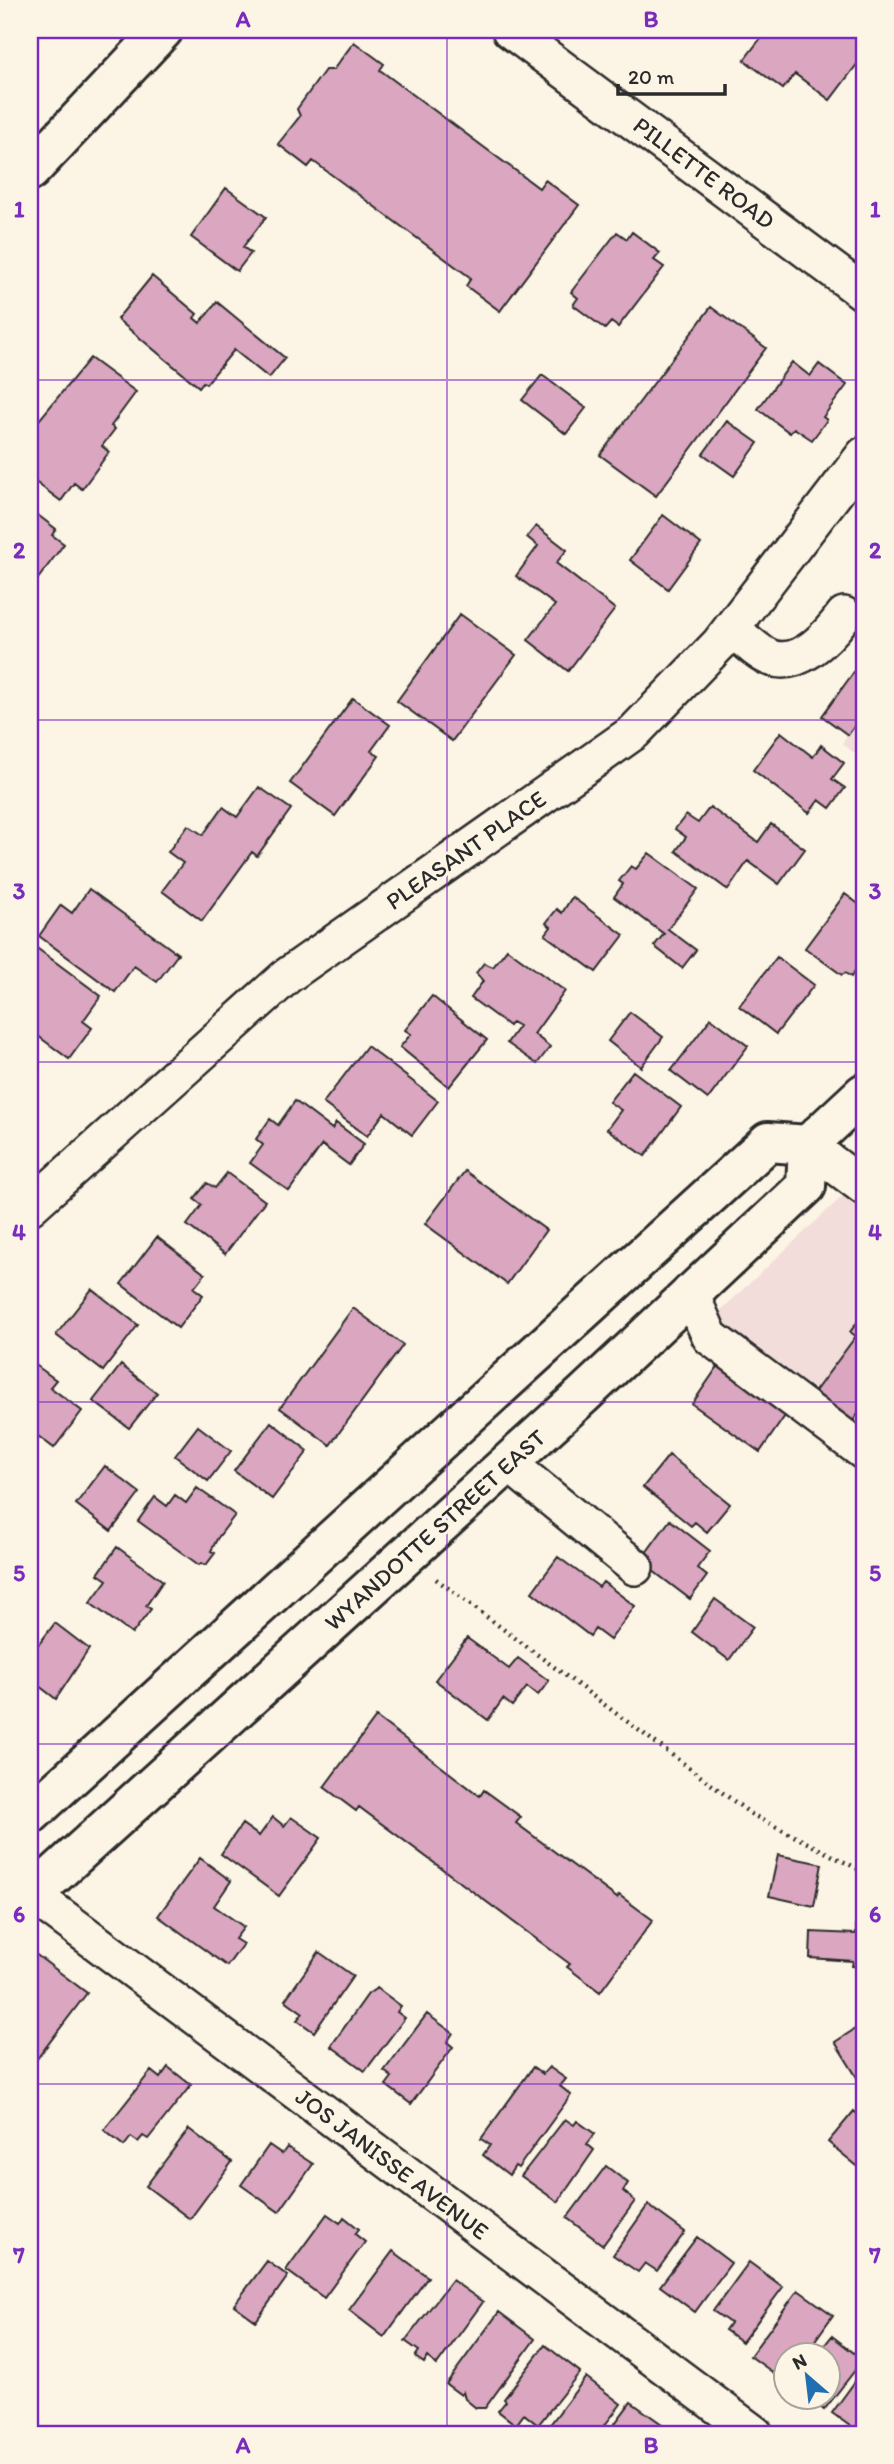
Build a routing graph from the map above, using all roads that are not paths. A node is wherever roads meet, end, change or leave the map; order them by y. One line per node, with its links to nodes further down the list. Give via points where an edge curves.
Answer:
1 (163, 30): 3 (main road)
2 (510, 30): 4 (street, PILLETTE ROAD)
3 (30, 171)
4 (864, 293)
5 (864, 455): 7 (street, PLEASANT PLACE)
6 (844, 615): 7 (street, via 822,643 793,657 772,658)
7 (731, 628): 11 (street, PLEASANT PLACE, via 634,732 287,976)
8 (864, 1093): 9 (main road)
9 (808, 1145): 10 (street); 12 (main road, WYANDOTTE STREET EAST, via 806,1186); 16 (main road, via 768,1142)
10 (864, 1187)
11 (30, 1207)
12 (690, 1292): 13 (street, via 710,1336); 14 (main road, WYANDOTTE STREET EAST)
13 (864, 1452)
14 (508, 1463): 15 (street); 17 (main road, WYANDOTTE STREET EAST)
15 (635, 1567)
16 (30, 1815)
17 (31, 1895): 18 (street, JOS JANISSE AVENUE)
18 (755, 2434)

